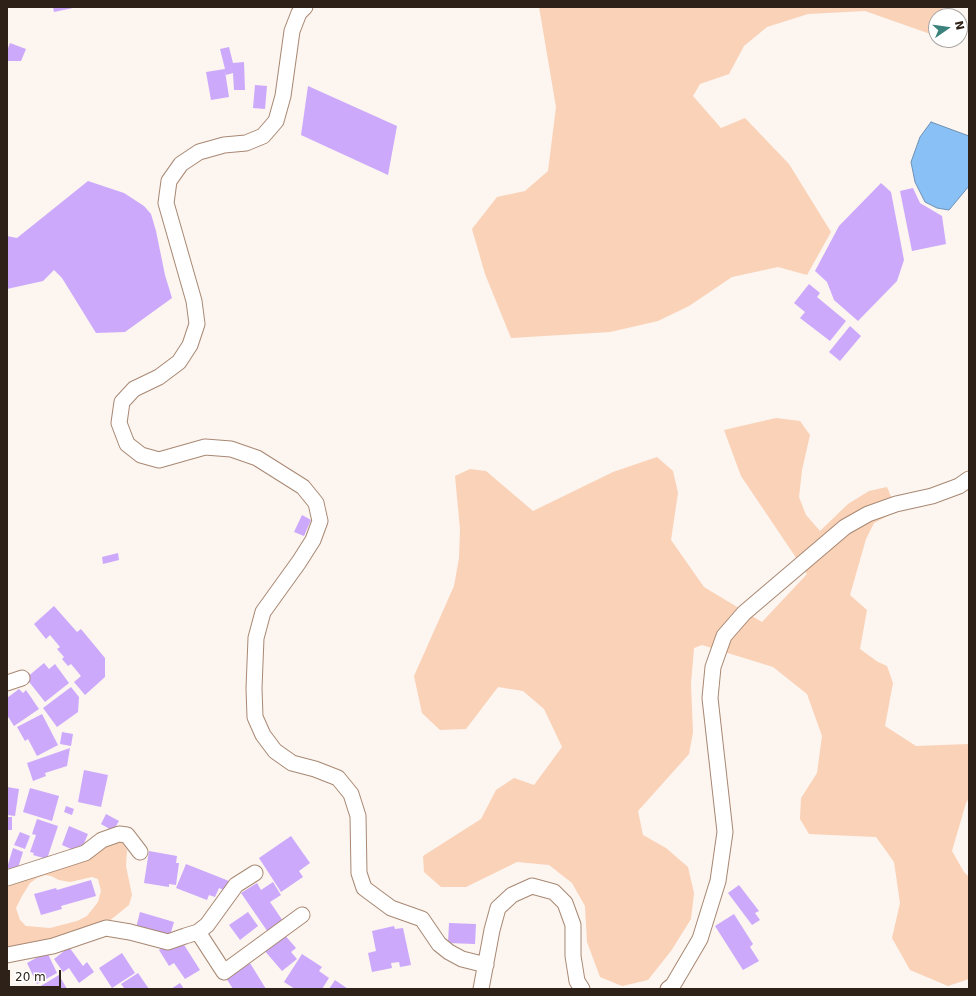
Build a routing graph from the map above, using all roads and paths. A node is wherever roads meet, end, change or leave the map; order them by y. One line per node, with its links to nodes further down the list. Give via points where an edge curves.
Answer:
1 (305, 7): 11 (street, via 292,31 283,96 276,121 263,136 246,143 224,145 199,152 181,164 169,181 166,203 194,302 197,324 190,345 179,362 159,377 134,389 122,402 119,423 127,444 140,455 159,460 205,447 232,449 257,458 296,483 316,503 320,521 313,540 263,612 256,638 254,688 256,717 262,735 275,751 292,763 338,778 351,794 358,816 359,873 364,888 391,908 422,919 439,944 448,952)
2 (969, 479): 14 (street, via 960,486 932,496 896,504 868,514 845,527 744,613 724,636 713,666 710,698 725,832 719,874 700,939 673,985)
3 (22, 678): 4 (street)
4 (7, 683)
5 (140, 852): 7 (street, via 127,835 119,834 102,840 85,853)
6 (255, 873): 9 (street, via 236,885 207,926)
7 (7, 878)
8 (302, 915): 9 (street, via 224,972)
9 (198, 932): 10 (street, via 168,942 106,928 53,946)
10 (7, 956)
11 (486, 965): 12 (street); 13 (street, via 498,908 512,895 532,886 554,892 565,903 573,925 573,956 577,981)
12 (481, 989)
13 (582, 989)
14 (668, 989)

